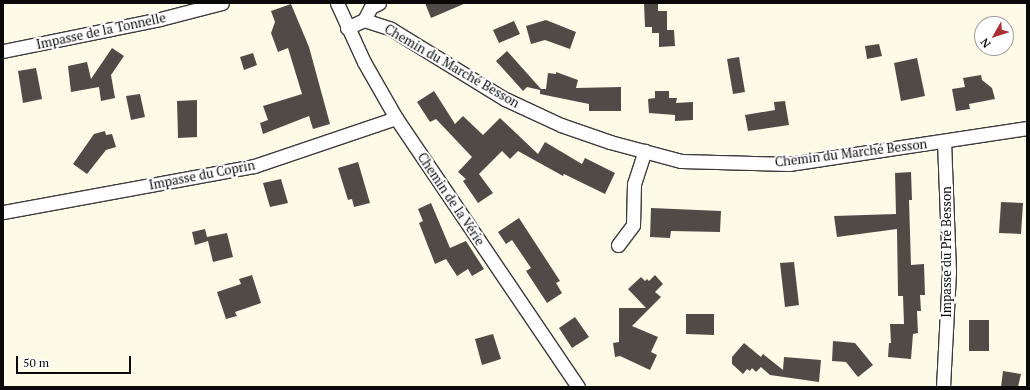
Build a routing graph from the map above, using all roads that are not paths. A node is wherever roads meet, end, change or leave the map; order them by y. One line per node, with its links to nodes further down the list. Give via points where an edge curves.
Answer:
1 (222, 3): 6 (street, Impasse de la Tonnelle, via 160,19)
2 (337, 3): 5 (street, Chemin de la Vérie)
3 (379, 3): 4 (street, via 371,7)
4 (364, 20): 5 (street); 10 (street, Chemin du Marché Besson, via 392,28 505,99 561,124)
5 (347, 28): 7 (street, Chemin de la Vérie)
6 (3, 51)
7 (396, 118): 11 (street, Impasse du Coprin, via 254,166); 13 (street, Chemin de la Vérie)
8 (1027, 128): 9 (street, Chemin du Marché Besson)
9 (944, 141): 10 (street, Chemin du Marché Besson, via 789,164 681,161); 14 (street, Impasse du Pré Besson, via 949,271)
10 (645, 151): 12 (street, via 634,184 633,225)
11 (3, 212)
12 (618, 245)
13 (578, 387)
14 (943, 387)

